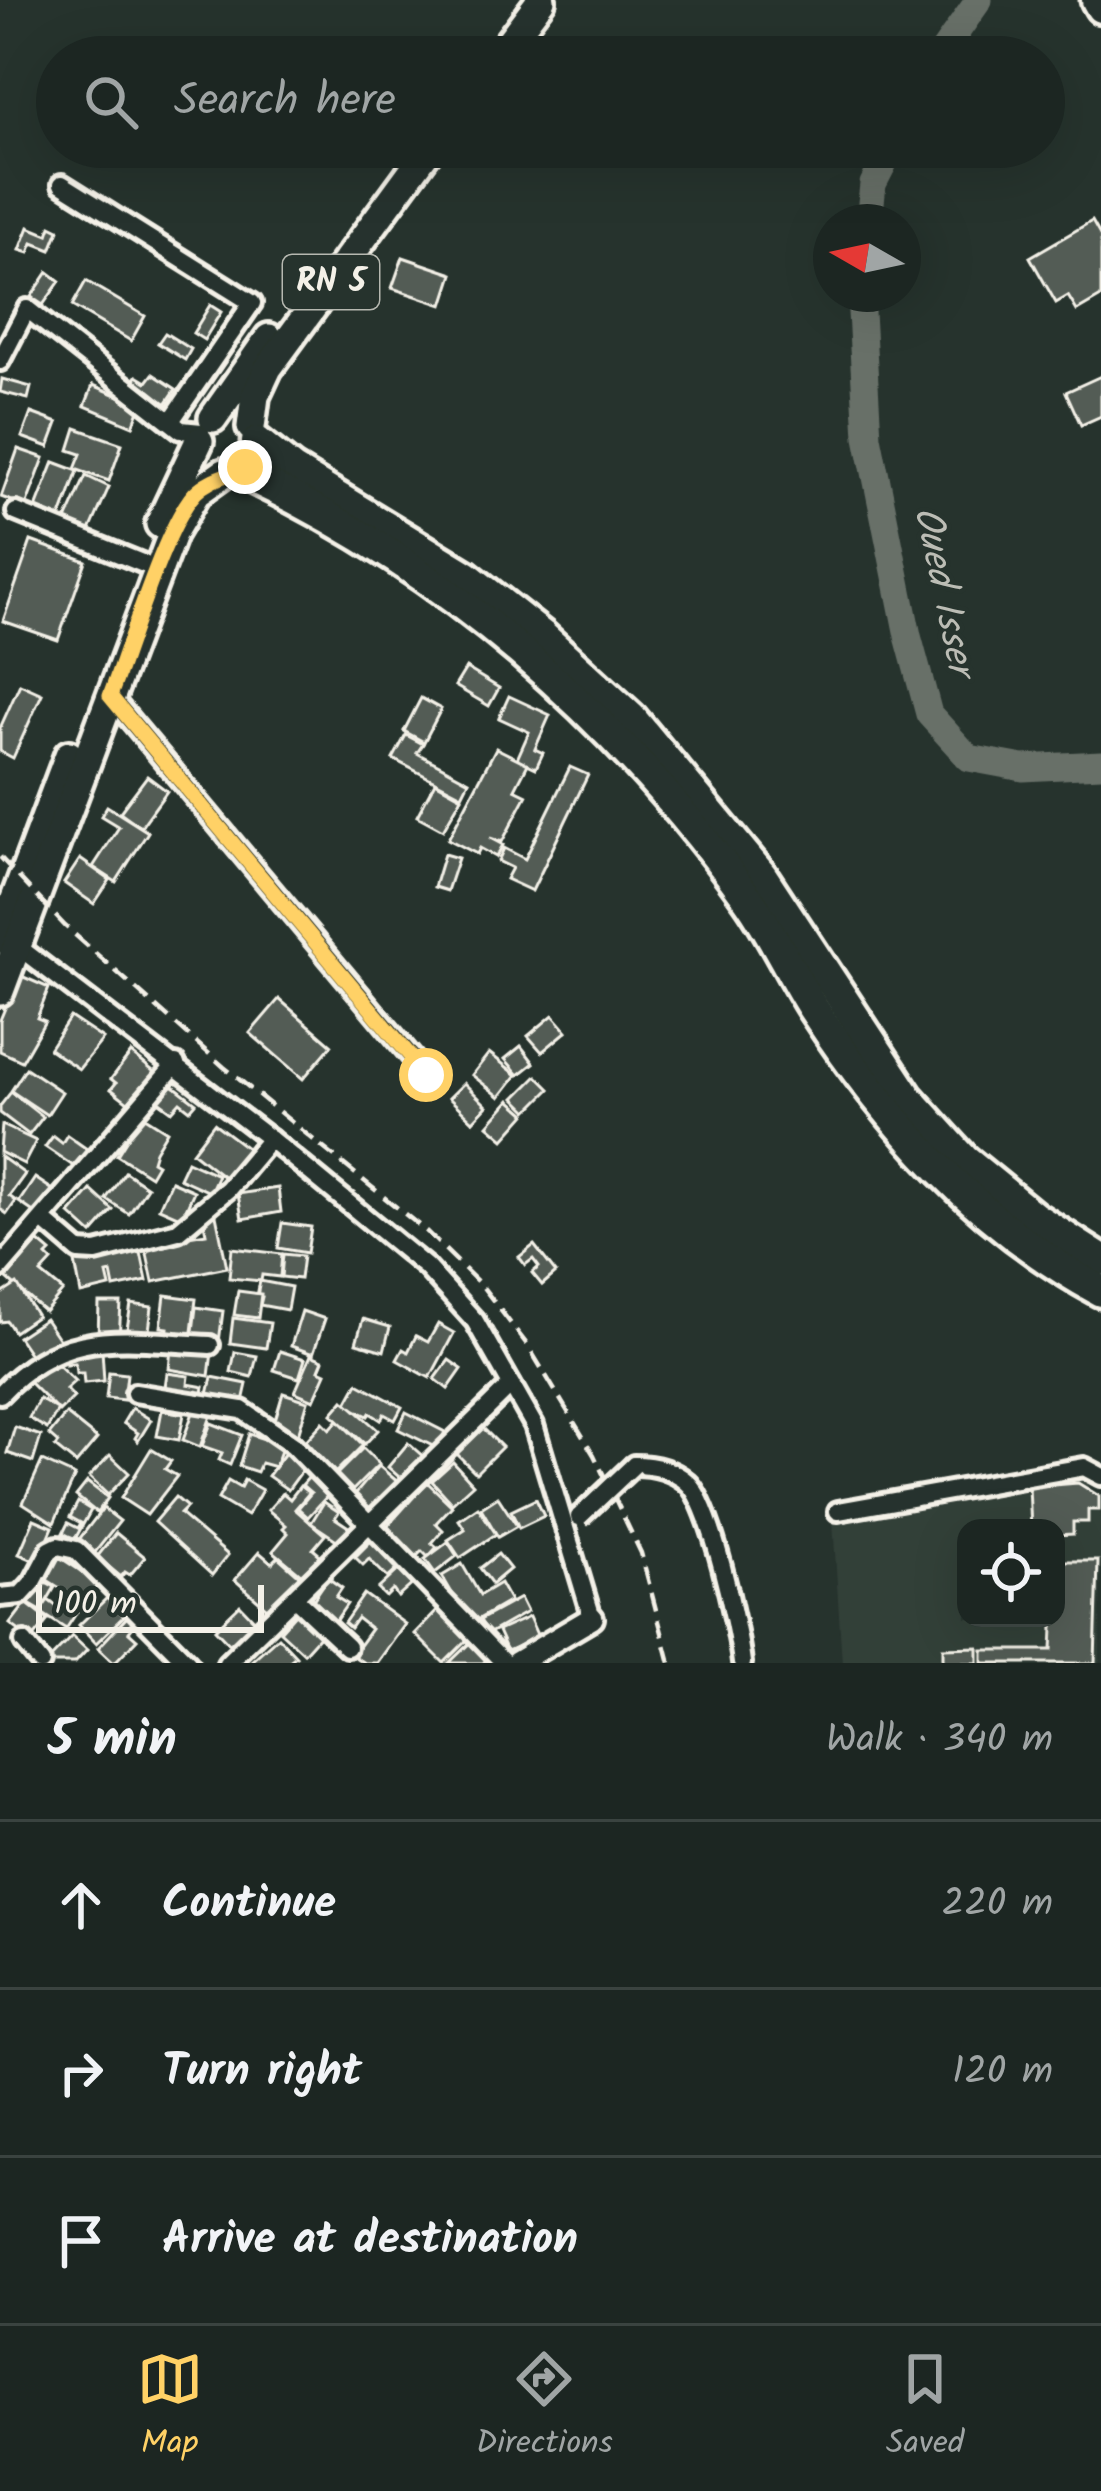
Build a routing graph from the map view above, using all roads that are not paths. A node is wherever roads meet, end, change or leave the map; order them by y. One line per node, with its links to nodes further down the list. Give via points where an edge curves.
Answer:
1 (521, 0): 3 (main road)
2 (541, 0): 4 (main road)
3 (494, 36)
4 (514, 36)
5 (395, 168): 11 (main road, RN 5)
6 (415, 168): 9 (main road, RN 5)
7 (62, 184): 10 (street, via 252,304)
8 (0, 361): 10 (street, via 27,309)
9 (268, 368): 12 (main road, RN 5, via 255,396); 14 (main road, via 263,415)
10 (171, 421): 11 (street)
11 (204, 430): 12 (main road, via 238,417); 13 (main road, via 202,458); 17 (main road, RN 5)
12 (254, 435): 13 (main road, via 250,462); 14 (highway)
13 (232, 472): 14 (highway); 16 (main road, RN 5, via 196,493)
14 (285, 480): 16 (main road, via 220,490); 26 (highway, via 466,576 631,718 760,875 907,1097 964,1160); 28 (highway, via 502,633 581,701 702,837 877,1100 938,1170 993,1221)
15 (16, 512): 17 (street)
16 (181, 516): 18 (main road, RN 5)
17 (144, 564): 19 (main road, RN 5)
18 (110, 696): 20 (main road, RN 5); 23 (street)
19 (6, 906): 20 (main road, RN 5)
20 (6, 940): 21 (main road, RN 5); 22 (street)
21 (0, 992)
22 (176, 1064): 24 (street); 25 (street)
23 (426, 1075)
24 (270, 1138): 25 (street, via 228,1190 178,1231 79,1251); 30 (street, via 426,1267 476,1322)
25 (43, 1220): 27 (street)
26 (1101, 1260)
27 (0, 1268)
28 (1101, 1291)
29 (210, 1345): 31 (street, via 95,1342 56,1350)
30 (511, 1385): 35 (street); 36 (street)
31 (0, 1394)
32 (135, 1394): 36 (street, via 242,1410 292,1445)
33 (1101, 1476): 34 (street, via 1084,1467)
34 (838, 1511)
35 (572, 1522): 39 (street); 47 (street, bridge, via 634,1465 690,1484 706,1509)
36 (370, 1526): 38 (street); 45 (street)
37 (0, 1597): 43 (street, via 21,1595 50,1550 68,1546)
38 (295, 1598): 41 (street); 44 (street)
39 (592, 1618): 46 (street)
40 (24, 1642): 42 (street)
41 (347, 1647)
42 (41, 1663)
43 (188, 1663)
44 (227, 1663)
45 (504, 1663)
46 (515, 1663)
47 (742, 1663)

